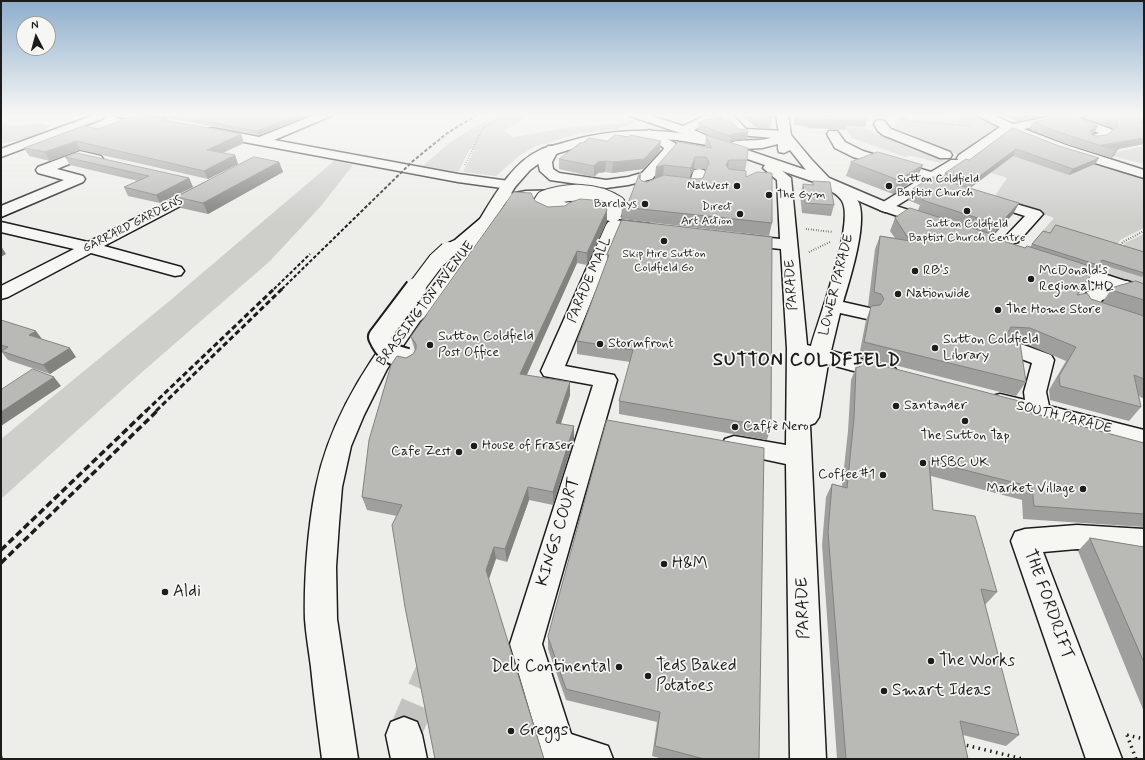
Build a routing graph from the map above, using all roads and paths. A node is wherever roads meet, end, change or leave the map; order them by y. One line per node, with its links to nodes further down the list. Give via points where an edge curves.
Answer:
1 (279, 149): 15 (street)
2 (305, 149): 20 (street)
3 (472, 149): 20 (path)
4 (553, 149): 24 (street, via 545,162 546,171 555,177); 25 (street, BRASSINGTON AVENUE, via 525,167)
5 (670, 149): 16 (street)
6 (728, 149): 19 (street, BRASSINGTON AVENUE)
7 (784, 149): 19 (street)
8 (796, 149): 23 (street)
9 (849, 149): 21 (street)
10 (931, 149): 13 (street)
11 (977, 149): 21 (street)
12 (1066, 149): 18 (street)
13 (945, 155)
14 (107, 156): 31 (street, via 80,156 43,170 78,179)
15 (265, 156)
16 (654, 169): 24 (street, via 648,176); 27 (street, via 702,173 696,186 663,182 647,186)
17 (766, 173): 19 (street, via 784,178)
18 (1144, 174)
19 (788, 175): 23 (street, BRASSINGTON AVENUE); 42 (street, PARADE)
20 (458, 178): 25 (street)
21 (929, 179): 26 (street); 30 (street)
22 (189, 180): 44 (street, GARRARD GARDENS, via 213,183)
23 (825, 181): 30 (street); 34 (street, via 851,203)
24 (606, 184): 33 (street, via 619,188 625,196)
25 (509, 185): 29 (street, BRASSINGTON AVENUE)
26 (948, 187)
27 (646, 189)
28 (977, 196): 43 (street, via 1035,214)
29 (499, 200): 33 (street, bridge, via 526,195 560,194 565,194 570,194 574,196 577,198 578,202 573,207 561,210 548,209 541,204 544,199 559,194 566,194 572,194 590,194 600,195 617,204); 35 (street, BRASSINGTON AVENUE)
30 (884, 207): 32 (street)
31 (1, 212)
32 (900, 212): 34 (street, LOWER PARADE, via 868,212); 36 (street)
33 (617, 215): 38 (street); 61 (street, PARADE MALL, via 552,371 606,380)
34 (853, 215): 40 (street, LOWER PARADE)
35 (487, 221): 56 (street, bridge, via 461,244 436,260 380,337 384,349 391,356); 70 (street, BRASSINGTON AVENUE, via 432,300 413,318 377,367 339,446 329,487 325,523 321,567 321,619)
36 (942, 226)
37 (1, 227): 44 (street)
38 (665, 231)
39 (1144, 231): 47 (path, via 1123,242)
40 (850, 233): 42 (path); 42 (path); 50 (street, LOWER PARADE, via 845,266)
41 (727, 238): 42 (street)
42 (789, 244): 54 (street, PARADE)
43 (1011, 246)
44 (89, 247): 46 (street); 49 (street, GARRARD GARDENS)
45 (1049, 262): 47 (street)
46 (175, 271)
47 (1097, 287): 48 (street); 52 (street, via 1089,307)
48 (1135, 290)
49 (1, 293)
50 (834, 306): 51 (street); 55 (street, LOWER PARADE)
51 (867, 313)
52 (1144, 326)
53 (1010, 348): 60 (street, via 1043,360 1035,392)
54 (797, 349): 55 (street); 64 (street, PARADE)
55 (820, 355): 57 (street); 59 (street, LOWER PARADE)
56 (407, 359)
57 (910, 379)
58 (978, 396): 60 (street, SOUTH PARADE)
59 (810, 400): 64 (street, PARADE)
60 (1038, 412): 62 (street, SOUTH PARADE)
61 (604, 422): 71 (street, KINGS COURT, via 526,644 558,749)
62 (1144, 439)
63 (715, 442): 64 (street)
64 (798, 457): 72 (street, PARADE)
65 (1144, 541): 74 (street, THE FORDRIFT, via 1077,537 1025,541)
66 (1144, 739): 75 (path, via 1127,735)
67 (954, 742): 73 (path)
68 (1, 758): 69 (path)
69 (6, 759)
70 (340, 759)
71 (595, 759)
72 (808, 759)
73 (1023, 759)
74 (1104, 759)
75 (1136, 759)

